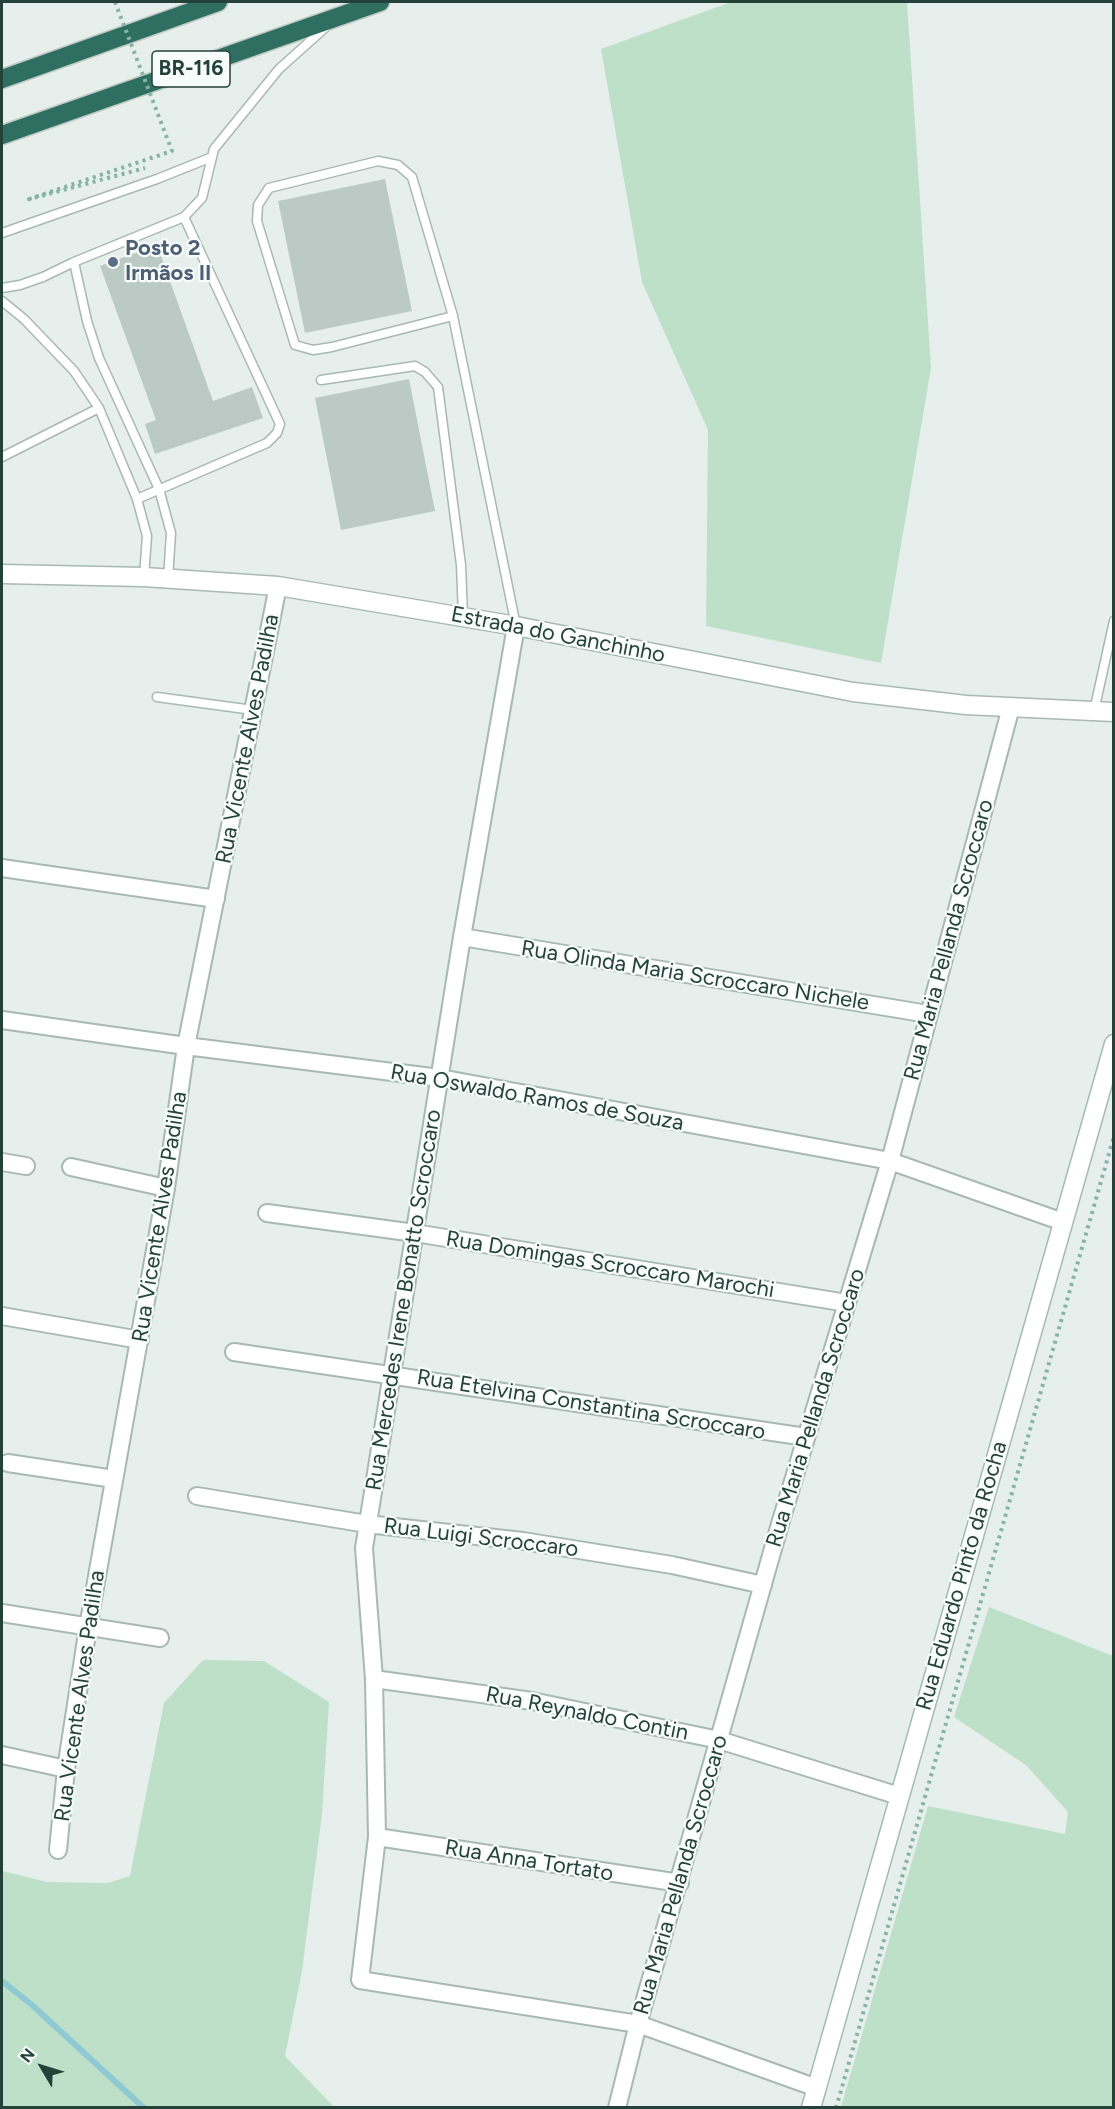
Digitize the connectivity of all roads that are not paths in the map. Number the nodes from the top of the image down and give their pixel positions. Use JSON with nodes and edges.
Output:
{"nodes":[{"id":1,"x":218,"y":2,"type":"edge"},
{"id":2,"x":380,"y":2,"type":"edge"},
{"id":3,"x":338,"y":17,"type":"junction"},
{"id":4,"x":2,"y":79,"type":"edge"},
{"id":5,"x":2,"y":135,"type":"edge"},
{"id":6,"x":212,"y":157,"type":"junction"},
{"id":7,"x":184,"y":217,"type":"junction"},
{"id":8,"x":2,"y":233,"type":"edge"},
{"id":9,"x":74,"y":262,"type":"junction"},
{"id":10,"x":2,"y":288,"type":"edge"},
{"id":11,"x":2,"y":301,"type":"edge"},
{"id":12,"x":453,"y":316,"type":"junction"},
{"id":13,"x":321,"y":381,"type":"dead end"},
{"id":14,"x":99,"y":408,"type":"junction"},
{"id":15,"x":2,"y":457,"type":"edge"},
{"id":16,"x":159,"y":489,"type":"junction"},
{"id":17,"x":137,"y":499,"type":"junction"},
{"id":18,"x":2,"y":574,"type":"edge"},
{"id":19,"x":144,"y":577,"type":"junction"},
{"id":20,"x":168,"y":579,"type":"junction"},
{"id":21,"x":278,"y":586,"type":"junction"},
{"id":22,"x":463,"y":616,"type":"junction"},
{"id":23,"x":1113,"y":625,"type":"edge"},
{"id":24,"x":516,"y":626,"type":"junction"},
{"id":25,"x":157,"y":697,"type":"dead end"},
{"id":26,"x":1011,"y":707,"type":"junction"},
{"id":27,"x":253,"y":710,"type":"junction"},
{"id":28,"x":1094,"y":711,"type":"junction"},
{"id":29,"x":1113,"y":712,"type":"edge"},
{"id":30,"x":2,"y":868,"type":"edge"},
{"id":31,"x":216,"y":899,"type":"junction"},
{"id":32,"x":462,"y":937,"type":"junction"},
{"id":33,"x":928,"y":1014,"type":"junction"},
{"id":34,"x":2,"y":1020,"type":"edge"},
{"id":35,"x":1113,"y":1044,"type":"edge"},
{"id":36,"x":186,"y":1046,"type":"junction"},
{"id":37,"x":440,"y":1077,"type":"junction"},
{"id":38,"x":890,"y":1161,"type":"junction"},
{"id":39,"x":2,"y":1162,"type":"edge"},
{"id":40,"x":26,"y":1166,"type":"dead end"},
{"id":41,"x":71,"y":1167,"type":"dead end"},
{"id":42,"x":166,"y":1188,"type":"junction"},
{"id":43,"x":267,"y":1213,"type":"dead end"},
{"id":44,"x":1063,"y":1222,"type":"junction"},
{"id":45,"x":414,"y":1233,"type":"junction"},
{"id":46,"x":847,"y":1303,"type":"junction"},
{"id":47,"x":2,"y":1316,"type":"edge"},
{"id":48,"x":140,"y":1340,"type":"junction"},
{"id":49,"x":234,"y":1352,"type":"dead end"},
{"id":50,"x":392,"y":1375,"type":"junction"},
{"id":51,"x":806,"y":1437,"type":"junction"},
{"id":52,"x":8,"y":1462,"type":"dead end"},
{"id":53,"x":114,"y":1479,"type":"junction"},
{"id":54,"x":197,"y":1496,"type":"dead end"},
{"id":55,"x":368,"y":1524,"type":"junction"},
{"id":56,"x":763,"y":1585,"type":"junction"},
{"id":57,"x":2,"y":1613,"type":"edge"},
{"id":58,"x":88,"y":1627,"type":"junction"},
{"id":59,"x":159,"y":1638,"type":"dead end"},
{"id":60,"x":374,"y":1678,"type":"junction"},
{"id":61,"x":719,"y":1740,"type":"junction"},
{"id":62,"x":2,"y":1755,"type":"edge"},
{"id":63,"x":66,"y":1769,"type":"junction"},
{"id":64,"x":899,"y":1796,"type":"junction"},
{"id":65,"x":377,"y":1837,"type":"junction"},
{"id":66,"x":58,"y":1850,"type":"dead end"},
{"id":67,"x":680,"y":1883,"type":"junction"},
{"id":68,"x":638,"y":2024,"type":"junction"},
{"id":69,"x":817,"y":2088,"type":"junction"},
{"id":70,"x":617,"y":2108,"type":"edge"},
{"id":71,"x":811,"y":2108,"type":"edge"}],
"edges":[{"from":1,"to":4,"type":"highway","number":"BR-116"},
{"from":2,"to":3,"type":"highway","number":"BR-116"},
{"from":3,"to":5,"type":"highway","number":"BR-116"},
{"from":3,"to":6,"type":"lane"},
{"from":6,"to":7,"type":"lane"},
{"from":6,"to":8,"type":"lane"},
{"from":7,"to":9,"type":"lane"},
{"from":7,"to":16,"type":"lane"},
{"from":9,"to":10,"type":"lane"},
{"from":9,"to":16,"type":"lane"},
{"from":11,"to":14,"type":"lane"},
{"from":12,"to":12,"type":"lane"},
{"from":12,"to":24,"type":"lane"},
{"from":13,"to":22,"type":"lane"},
{"from":14,"to":15,"type":"lane"},
{"from":14,"to":17,"type":"lane"},
{"from":16,"to":17,"type":"lane"},
{"from":16,"to":20,"type":"lane"},
{"from":17,"to":19,"type":"lane"},
{"from":18,"to":19,"type":"street","name":"Estrada do Ganchinho"},
{"from":19,"to":20,"type":"street","name":"Estrada do Ganchinho"},
{"from":20,"to":21,"type":"street","name":"Estrada do Ganchinho"},
{"from":21,"to":22,"type":"street","name":"Estrada do Ganchinho"},
{"from":21,"to":27,"type":"street","name":"Rua Vicente Alves Padilha"},
{"from":22,"to":24,"type":"street","name":"Estrada do Ganchinho"},
{"from":23,"to":28,"type":"lane"},
{"from":24,"to":26,"type":"street","name":"Estrada do Ganchinho"},
{"from":24,"to":32,"type":"street","name":"Rua Mercedes Irene Bonatto Scroccaro"},
{"from":25,"to":27,"type":"lane"},
{"from":26,"to":28,"type":"street","name":"Estrada do Ganchinho"},
{"from":26,"to":33,"type":"street","name":"Rua Maria Pellanda Scroccaro"},
{"from":27,"to":31,"type":"street","name":"Rua Vicente Alves Padilha"},
{"from":28,"to":29,"type":"street","name":"Estrada do Ganchinho"},
{"from":30,"to":31,"type":"street"},
{"from":31,"to":36,"type":"street","name":"Rua Vicente Alves Padilha"},
{"from":32,"to":33,"type":"street","name":"Rua Olinda Maria Scroccaro Nichele"},
{"from":32,"to":37,"type":"street","name":"Rua Mercedes Irene Bonatto Scroccaro"},
{"from":33,"to":38,"type":"street","name":"Rua Maria Pellanda Scroccaro"},
{"from":34,"to":36,"type":"street","name":"Rua Oswaldo Ramos de Souza"},
{"from":35,"to":44,"type":"street","name":"Rua Eduardo Pinto da Rocha"},
{"from":36,"to":37,"type":"street","name":"Rua Oswaldo Ramos de Souza"},
{"from":36,"to":42,"type":"street","name":"Rua Vicente Alves Padilha"},
{"from":37,"to":38,"type":"street","name":"Rua Oswaldo Ramos de Souza"},
{"from":37,"to":45,"type":"street","name":"Rua Mercedes Irene Bonatto Scroccaro"},
{"from":38,"to":44,"type":"street","name":"Rua Oswaldo Ramos de Souza"},
{"from":38,"to":46,"type":"street","name":"Rua Maria Pellanda Scroccaro"},
{"from":39,"to":40,"type":"street"},
{"from":41,"to":42,"type":"street"},
{"from":42,"to":48,"type":"street","name":"Rua Vicente Alves Padilha"},
{"from":43,"to":45,"type":"street","name":"Rua Domingas Scroccaro Marochi"},
{"from":44,"to":64,"type":"street","name":"Rua Eduardo Pinto da Rocha"},
{"from":45,"to":46,"type":"street","name":"Rua Domingas Scroccaro Marochi"},
{"from":45,"to":50,"type":"street","name":"Rua Mercedes Irene Bonatto Scroccaro"},
{"from":46,"to":51,"type":"street","name":"Rua Maria Pellanda Scroccaro"},
{"from":47,"to":48,"type":"street"},
{"from":48,"to":53,"type":"street","name":"Rua Vicente Alves Padilha"},
{"from":49,"to":50,"type":"street","name":"Rua Etelvina Constantina Scroccaro"},
{"from":50,"to":51,"type":"street","name":"Rua Etelvina Constantina Scroccaro"},
{"from":50,"to":55,"type":"street","name":"Rua Mercedes Irene Bonatto Scroccaro"},
{"from":51,"to":56,"type":"street","name":"Rua Maria Pellanda Scroccaro"},
{"from":52,"to":53,"type":"street"},
{"from":53,"to":58,"type":"street","name":"Rua Vicente Alves Padilha"},
{"from":54,"to":55,"type":"street","name":"Rua Luigi Scroccaro"},
{"from":55,"to":56,"type":"street","name":"Rua Luigi Scroccaro"},
{"from":55,"to":60,"type":"street","name":"Rua Mercedes Irene Bonatto Scroccaro"},
{"from":56,"to":61,"type":"street","name":"Rua Maria Pellanda Scroccaro"},
{"from":57,"to":58,"type":"street"},
{"from":58,"to":59,"type":"street"},
{"from":58,"to":63,"type":"street","name":"Rua Vicente Alves Padilha"},
{"from":60,"to":61,"type":"street","name":"Rua Reynaldo Contin"},
{"from":60,"to":65,"type":"street","name":"Rua Mercedes Irene Bonatto Scroccaro"},
{"from":61,"to":64,"type":"street","name":"Rua Reynaldo Contin"},
{"from":61,"to":67,"type":"street","name":"Rua Maria Pellanda Scroccaro"},
{"from":62,"to":63,"type":"street"},
{"from":63,"to":66,"type":"street","name":"Rua Vicente Alves Padilha"},
{"from":64,"to":69,"type":"street","name":"Rua Eduardo Pinto da Rocha"},
{"from":65,"to":67,"type":"street","name":"Rua Anna Tortato"},
{"from":65,"to":68,"type":"street","name":"Rua Mercedes Irene Bonatto Scroccaro"},
{"from":67,"to":68,"type":"street","name":"Rua Maria Pellanda Scroccaro"},
{"from":68,"to":69,"type":"street"},
{"from":68,"to":70,"type":"street","name":"Rua Maria Pellanda Scroccaro"},
{"from":69,"to":71,"type":"street","name":"Rua Eduardo Pinto da Rocha"}]}
